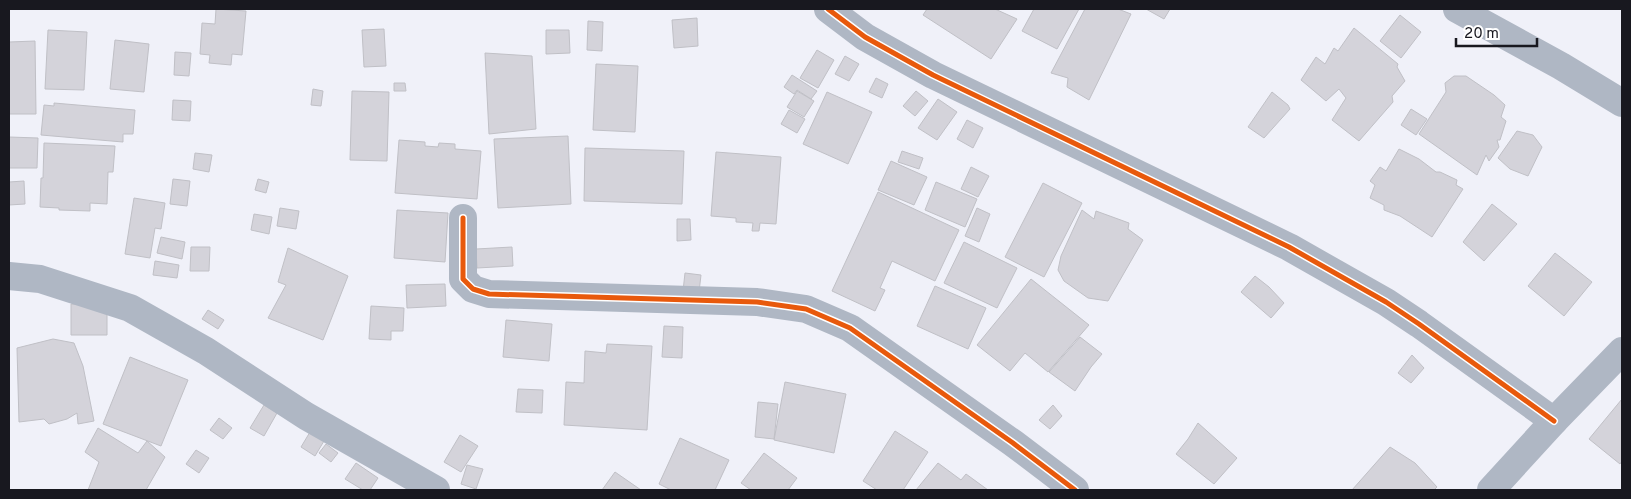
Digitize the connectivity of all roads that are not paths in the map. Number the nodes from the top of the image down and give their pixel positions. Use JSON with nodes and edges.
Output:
{"nodes":[{"id":1,"x":828,"y":9,"type":"edge"},
{"id":2,"x":1456,"y":9,"type":"edge"},
{"id":3,"x":1622,"y":103,"type":"edge"},
{"id":4,"x":463,"y":218,"type":"dead end"},
{"id":5,"x":9,"y":276,"type":"edge"},
{"id":6,"x":1622,"y":351,"type":"edge"},
{"id":7,"x":1554,"y":421,"type":"junction"},
{"id":8,"x":436,"y":490,"type":"edge"},
{"id":9,"x":1075,"y":490,"type":"edge"},
{"id":10,"x":1492,"y":490,"type":"edge"}],
"edges":[{"from":1,"to":7,"type":"street"},
{"from":2,"to":3,"type":"street"},
{"from":4,"to":9,"type":"street"},
{"from":5,"to":8,"type":"street"},
{"from":6,"to":7,"type":"street"},
{"from":7,"to":10,"type":"street"}]}
